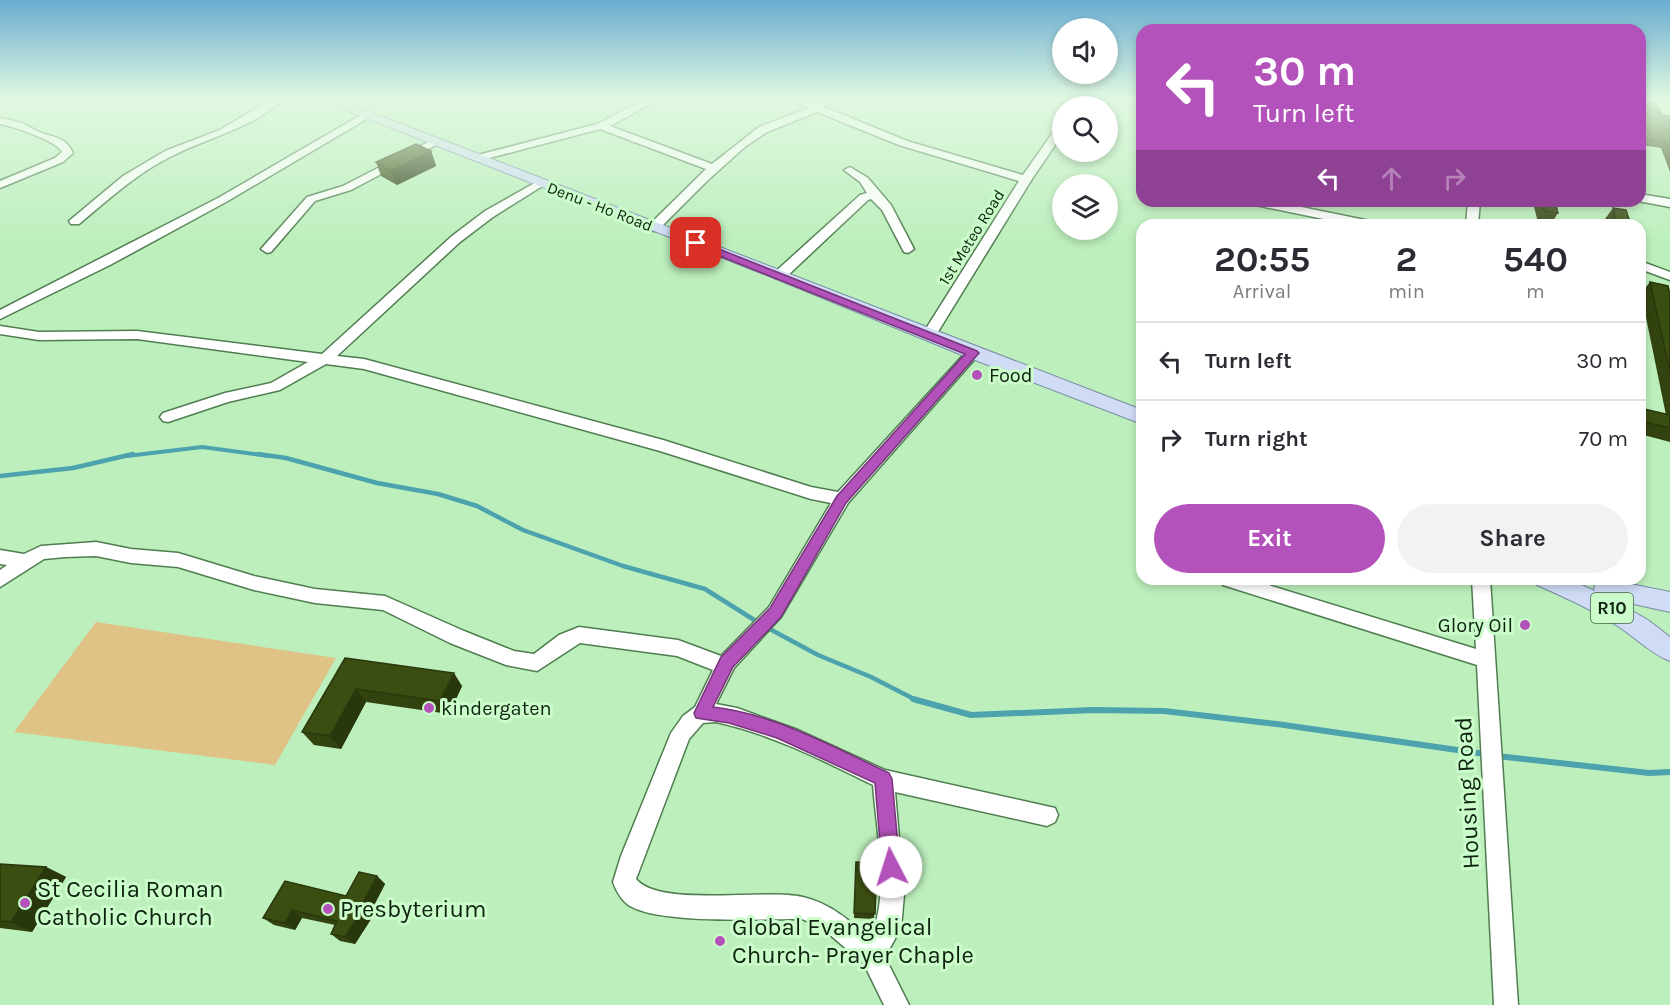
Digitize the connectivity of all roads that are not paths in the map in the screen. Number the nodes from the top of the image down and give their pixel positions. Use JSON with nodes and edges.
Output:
{"nodes":[{"id":1,"x":65,"y":147,"type":"edge"},
{"id":2,"x":185,"y":147,"type":"edge"},
{"id":3,"x":312,"y":147,"type":"edge"},
{"id":4,"x":425,"y":147,"type":"edge"},
{"id":5,"x":447,"y":147,"type":"edge"},
{"id":6,"x":523,"y":147,"type":"edge"},
{"id":7,"x":656,"y":147,"type":"edge"},
{"id":8,"x":741,"y":147,"type":"edge"},
{"id":9,"x":916,"y":147,"type":"edge"},
{"id":10,"x":1048,"y":147,"type":"edge"},
{"id":11,"x":478,"y":159,"type":"junction"},
{"id":12,"x":715,"y":169,"type":"junction"},
{"id":13,"x":850,"y":170,"type":"dead end"},
{"id":14,"x":1026,"y":179,"type":"junction"},
{"id":15,"x":540,"y":183,"type":"junction"},
{"id":16,"x":0,"y":185,"type":"edge"},
{"id":17,"x":874,"y":195,"type":"junction"},
{"id":18,"x":1646,"y":199,"type":"edge"},
{"id":19,"x":1670,"y":203,"type":"edge"},
{"id":20,"x":1284,"y":207,"type":"edge"},
{"id":21,"x":1341,"y":219,"type":"edge"},
{"id":22,"x":75,"y":221,"type":"dead end"},
{"id":23,"x":654,"y":227,"type":"junction"},
{"id":24,"x":267,"y":249,"type":"dead end"},
{"id":25,"x":908,"y":249,"type":"dead end"},
{"id":26,"x":1646,"y":267,"type":"edge"},
{"id":27,"x":780,"y":275,"type":"junction"},
{"id":28,"x":1670,"y":276,"type":"edge"},
{"id":29,"x":0,"y":315,"type":"edge"},
{"id":30,"x":0,"y":330,"type":"edge"},
{"id":31,"x":929,"y":335,"type":"junction"},
{"id":32,"x":973,"y":353,"type":"junction"},
{"id":33,"x":327,"y":357,"type":"junction"},
{"id":34,"x":1136,"y":415,"type":"edge"},
{"id":35,"x":168,"y":417,"type":"dead end"},
{"id":36,"x":842,"y":499,"type":"junction"},
{"id":37,"x":0,"y":557,"type":"edge"},
{"id":38,"x":26,"y":561,"type":"junction"},
{"id":39,"x":0,"y":580,"type":"edge"},
{"id":40,"x":1245,"y":585,"type":"edge"},
{"id":41,"x":1481,"y":585,"type":"edge"},
{"id":42,"x":1559,"y":585,"type":"edge"},
{"id":43,"x":1597,"y":585,"type":"edge"},
{"id":44,"x":1605,"y":588,"type":"junction"},
{"id":45,"x":1670,"y":602,"type":"edge"},
{"id":46,"x":1666,"y":636,"type":"edge"},
{"id":47,"x":1486,"y":660,"type":"junction"},
{"id":48,"x":725,"y":666,"type":"junction"},
{"id":49,"x":696,"y":717,"type":"junction"},
{"id":50,"x":883,"y":779,"type":"junction"},
{"id":51,"x":1047,"y":815,"type":"dead end"},
{"id":52,"x":872,"y":956,"type":"junction"},
{"id":53,"x":897,"y":1005,"type":"edge"},
{"id":54,"x":1506,"y":1005,"type":"edge"}],
"edges":[{"from":1,"to":16,"type":"street"},
{"from":2,"to":22,"type":"street"},
{"from":3,"to":29,"type":"street"},
{"from":4,"to":24,"type":"street"},
{"from":5,"to":11,"type":"main road","name":"Denu - Ho Road"},
{"from":6,"to":11,"type":"street"},
{"from":7,"to":12,"type":"street"},
{"from":8,"to":12,"type":"street"},
{"from":9,"to":14,"type":"street"},
{"from":10,"to":14,"type":"street","name":"1st Meteo Road"},
{"from":11,"to":15,"type":"main road","name":"Denu - Ho Road"},
{"from":12,"to":23,"type":"street"},
{"from":13,"to":17,"type":"street"},
{"from":14,"to":31,"type":"street","name":"1st Meteo Road"},
{"from":15,"to":23,"type":"main road","name":"Denu - Ho Road"},
{"from":15,"to":33,"type":"street"},
{"from":17,"to":25,"type":"street"},
{"from":17,"to":27,"type":"street"},
{"from":18,"to":19,"type":"street"},
{"from":20,"to":21,"type":"street"},
{"from":23,"to":27,"type":"main road","name":"Denu - Ho Road"},
{"from":26,"to":28,"type":"street"},
{"from":27,"to":31,"type":"main road","name":"Denu - Ho Road"},
{"from":30,"to":33,"type":"street"},
{"from":31,"to":32,"type":"main road","name":"Denu - Ho Road"},
{"from":32,"to":34,"type":"main road","name":"Denu - Ho Road"},
{"from":32,"to":36,"type":"street"},
{"from":33,"to":35,"type":"street"},
{"from":33,"to":36,"type":"street"},
{"from":36,"to":48,"type":"street"},
{"from":37,"to":38,"type":"street"},
{"from":38,"to":39,"type":"street"},
{"from":38,"to":48,"type":"street"},
{"from":40,"to":47,"type":"street"},
{"from":41,"to":47,"type":"street","name":"Housing Road"},
{"from":42,"to":46,"type":"main road","number":"R10"},
{"from":43,"to":44,"type":"main road","number":"R10"},
{"from":44,"to":45,"type":"main road"},
{"from":44,"to":46,"type":"main road","number":"R10"},
{"from":47,"to":54,"type":"street","name":"Housing Road"},
{"from":48,"to":49,"type":"street"},
{"from":49,"to":50,"type":"street"},
{"from":49,"to":52,"type":"street"},
{"from":50,"to":51,"type":"street"},
{"from":50,"to":52,"type":"street"},
{"from":52,"to":53,"type":"street"}]}
